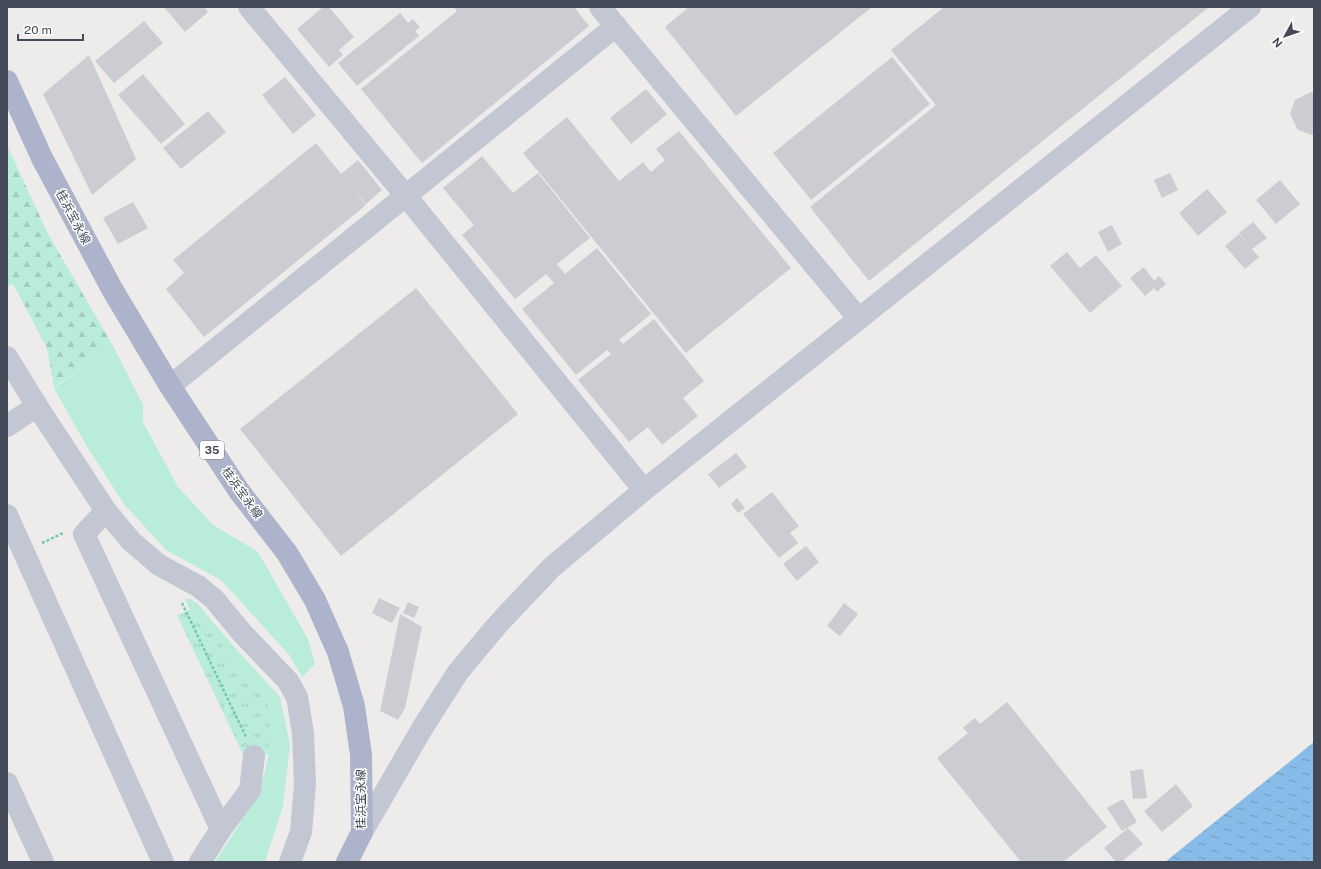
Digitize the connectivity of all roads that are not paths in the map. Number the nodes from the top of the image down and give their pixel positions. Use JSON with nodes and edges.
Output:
{"nodes":[{"id":1,"x":249,"y":7,"type":"edge"},
{"id":2,"x":600,"y":7,"type":"edge"},
{"id":3,"x":1250,"y":7,"type":"edge"},
{"id":4,"x":616,"y":26,"type":"junction"},
{"id":5,"x":7,"y":82,"type":"edge"},
{"id":6,"x":406,"y":196,"type":"junction"},
{"id":7,"x":859,"y":319,"type":"junction"},
{"id":8,"x":7,"y":357,"type":"edge"},
{"id":9,"x":170,"y":386,"type":"junction"},
{"id":10,"x":37,"y":406,"type":"junction"},
{"id":11,"x":7,"y":426,"type":"edge"},
{"id":12,"x":644,"y":490,"type":"junction"},
{"id":13,"x":106,"y":511,"type":"junction"},
{"id":14,"x":7,"y":515,"type":"edge"},
{"id":15,"x":254,"y":756,"type":"road end"},
{"id":16,"x":7,"y":783,"type":"edge"},
{"id":17,"x":221,"y":829,"type":"junction"},
{"id":18,"x":362,"y":832,"type":"junction"},
{"id":19,"x":43,"y":862,"type":"edge"},
{"id":20,"x":163,"y":862,"type":"edge"},
{"id":21,"x":200,"y":862,"type":"edge"},
{"id":22,"x":290,"y":862,"type":"edge"},
{"id":23,"x":347,"y":862,"type":"edge"}],
"edges":[{"from":1,"to":6,"type":"street"},
{"from":2,"to":4,"type":"street"},
{"from":3,"to":7,"type":"street"},
{"from":4,"to":6,"type":"street"},
{"from":4,"to":7,"type":"street"},
{"from":5,"to":9,"type":"main road","name":"桂浜宝永線","number":"35"},
{"from":6,"to":9,"type":"street"},
{"from":6,"to":12,"type":"street"},
{"from":7,"to":12,"type":"street"},
{"from":8,"to":10,"type":"street"},
{"from":9,"to":18,"type":"main road","name":"桂浜宝永線","number":"35"},
{"from":10,"to":11,"type":"street"},
{"from":10,"to":13,"type":"street"},
{"from":12,"to":18,"type":"street"},
{"from":13,"to":17,"type":"street"},
{"from":13,"to":22,"type":"street"},
{"from":14,"to":20,"type":"street"},
{"from":15,"to":17,"type":"street"},
{"from":16,"to":19,"type":"street"},
{"from":17,"to":21,"type":"street"},
{"from":18,"to":23,"type":"main road","name":"桂浜宝永線","number":"35"}]}
